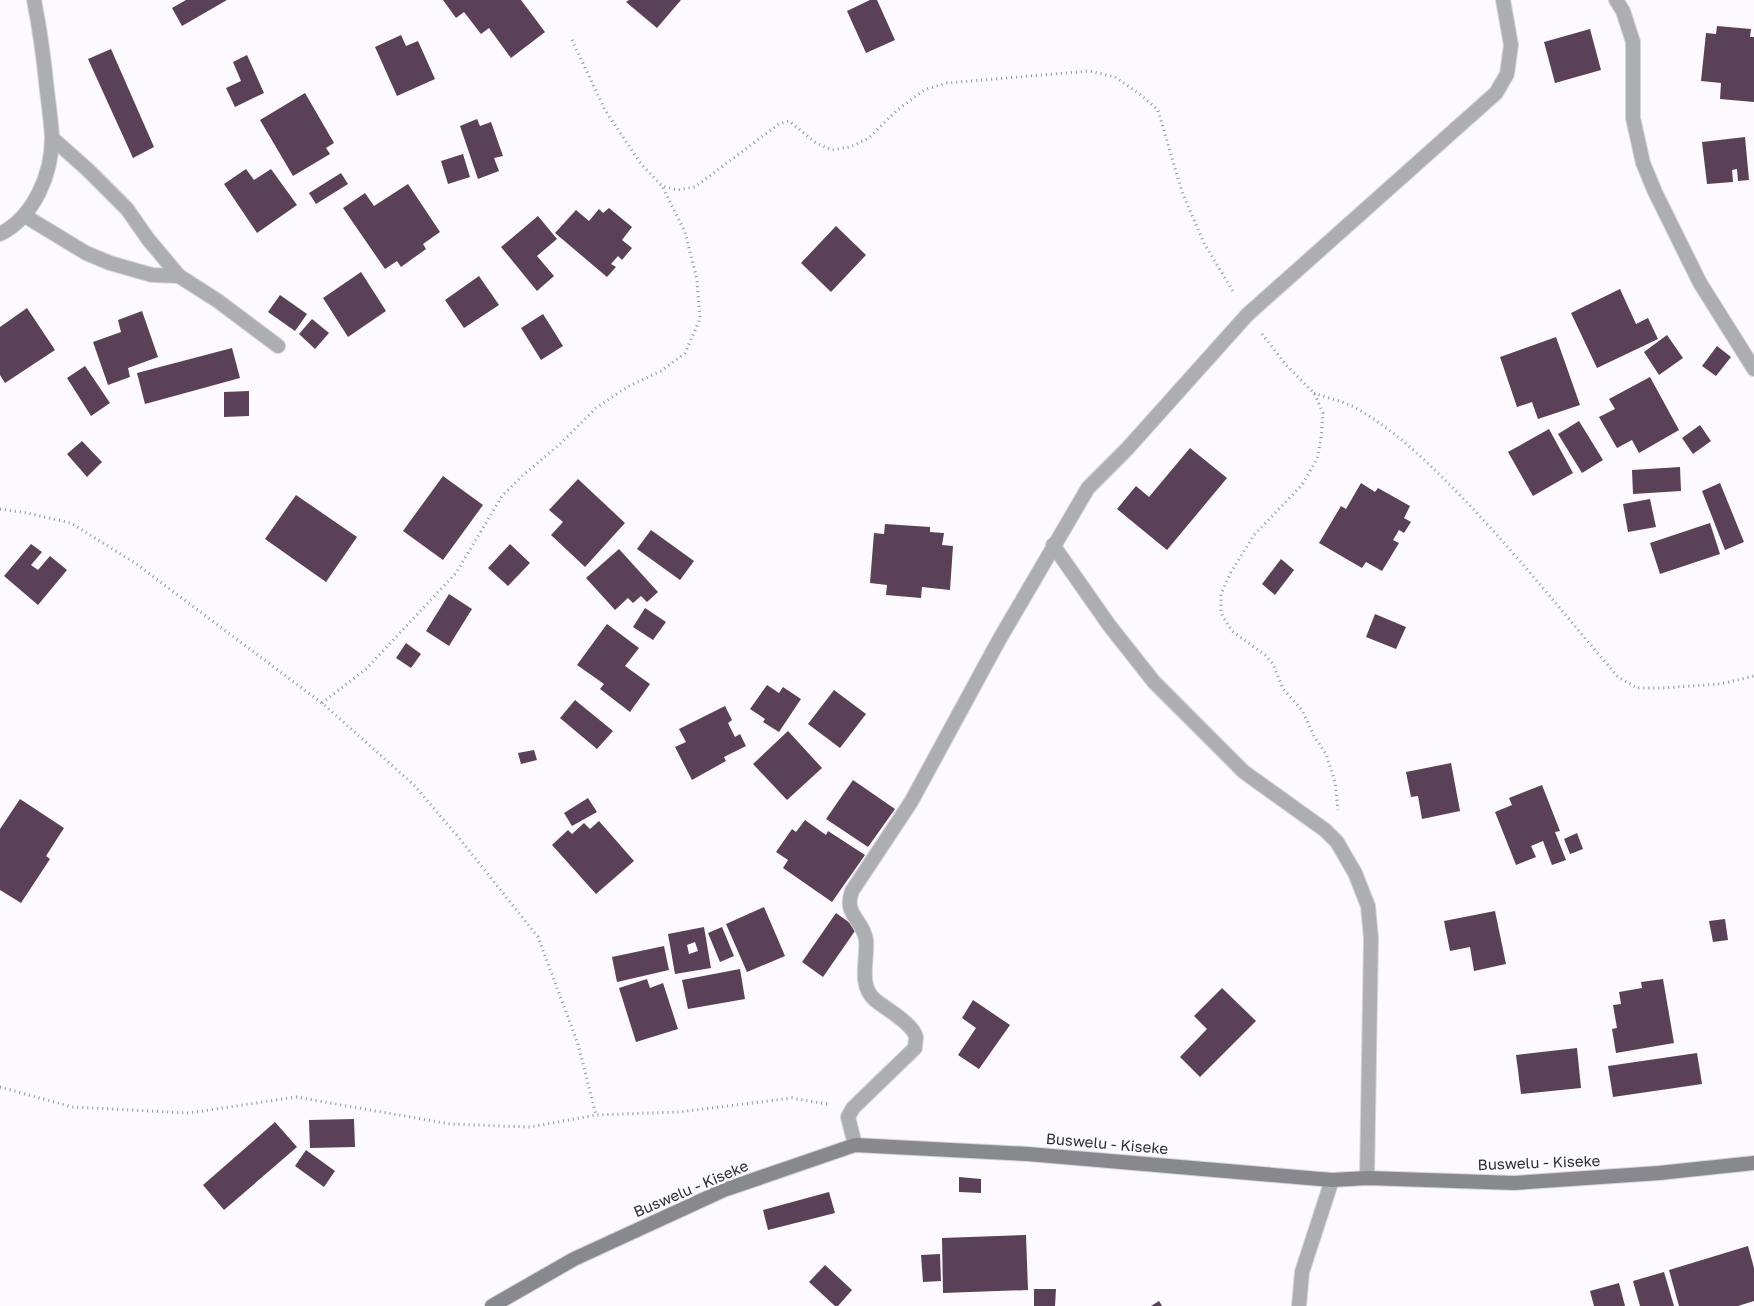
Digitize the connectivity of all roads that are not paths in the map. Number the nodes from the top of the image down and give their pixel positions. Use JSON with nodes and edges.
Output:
{"nodes":[{"id":1,"x":34,"y":0,"type":"edge"},
{"id":2,"x":1503,"y":0,"type":"edge"},
{"id":3,"x":1616,"y":0,"type":"edge"},
{"id":4,"x":52,"y":138,"type":"junction"},
{"id":5,"x":25,"y":216,"type":"junction"},
{"id":6,"x":0,"y":234,"type":"edge"},
{"id":7,"x":179,"y":276,"type":"junction"},
{"id":8,"x":278,"y":346,"type":"dead end"},
{"id":9,"x":1754,"y":369,"type":"edge"},
{"id":10,"x":1053,"y":545,"type":"junction"},
{"id":11,"x":855,"y":1145,"type":"junction"},
{"id":12,"x":1754,"y":1163,"type":"edge"},
{"id":13,"x":1367,"y":1178,"type":"junction"},
{"id":14,"x":1332,"y":1180,"type":"junction"},
{"id":15,"x":492,"y":1306,"type":"edge"},
{"id":16,"x":1299,"y":1306,"type":"edge"}],
"edges":[{"from":1,"to":4,"type":"street"},
{"from":2,"to":10,"type":"street"},
{"from":3,"to":9,"type":"street"},
{"from":4,"to":5,"type":"street"},
{"from":4,"to":7,"type":"street"},
{"from":5,"to":6,"type":"street"},
{"from":5,"to":7,"type":"street"},
{"from":7,"to":8,"type":"street"},
{"from":10,"to":11,"type":"street"},
{"from":10,"to":13,"type":"street"},
{"from":11,"to":14,"type":"main road","name":"Buswelu - Kiseke"},
{"from":11,"to":15,"type":"main road","name":"Buswelu - Kiseke"},
{"from":12,"to":13,"type":"main road","name":"Buswelu - Kiseke"},
{"from":13,"to":14,"type":"main road","name":"Buswelu - Kiseke"},
{"from":14,"to":16,"type":"street"}]}
